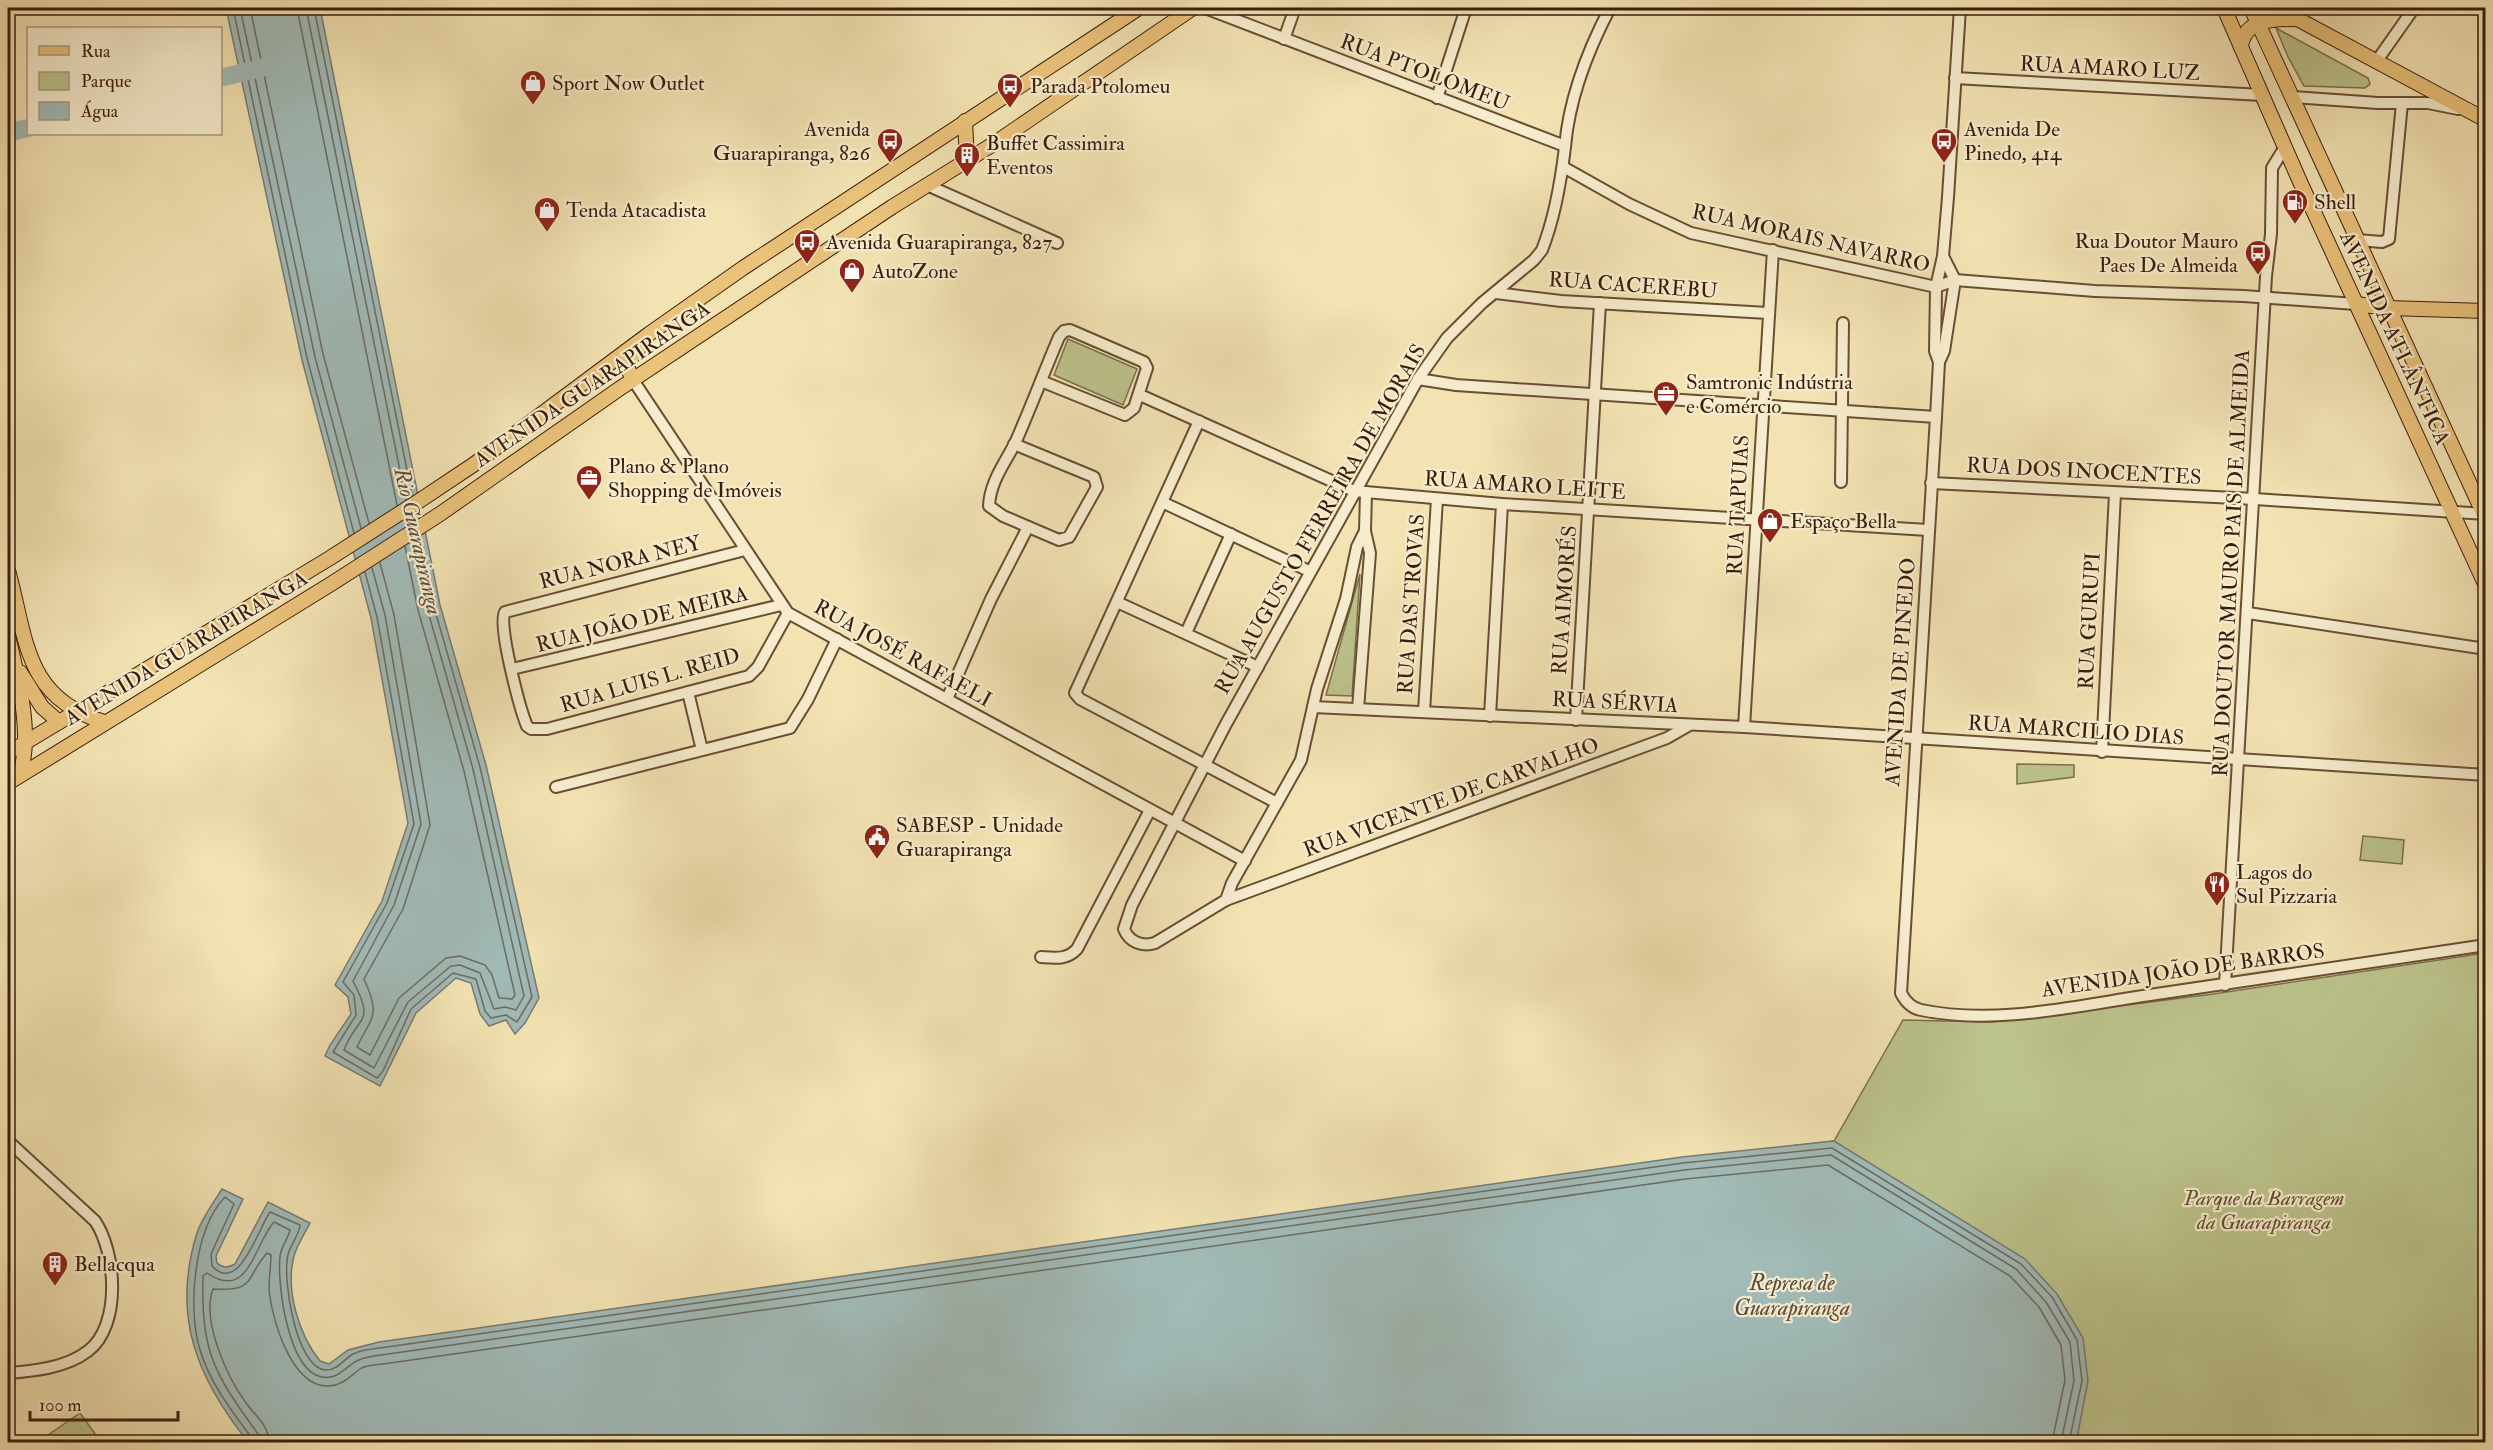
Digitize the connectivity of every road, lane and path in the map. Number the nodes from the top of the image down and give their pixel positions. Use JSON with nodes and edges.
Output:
{"nodes":[{"id":1,"x":1139,"y":8,"type":"edge"},
{"id":2,"x":1193,"y":8,"type":"edge"},
{"id":3,"x":1205,"y":8,"type":"edge"},
{"id":4,"x":1295,"y":8,"type":"edge"},
{"id":5,"x":1466,"y":8,"type":"edge"},
{"id":6,"x":1610,"y":8,"type":"edge"},
{"id":7,"x":1960,"y":8,"type":"edge"},
{"id":8,"x":2224,"y":8,"type":"edge"},
{"id":9,"x":2251,"y":8,"type":"edge"},
{"id":10,"x":2277,"y":8,"type":"edge"},
{"id":11,"x":2414,"y":8,"type":"edge"},
{"id":12,"x":2297,"y":19,"type":"junction"},
{"id":13,"x":2258,"y":23,"type":"junction"},
{"id":14,"x":1284,"y":39,"type":"junction"},
{"id":15,"x":2241,"y":47,"type":"junction"},
{"id":16,"x":2376,"y":62,"type":"junction"},
{"id":17,"x":1955,"y":78,"type":"junction"},
{"id":18,"x":2262,"y":95,"type":"junction"},
{"id":19,"x":1437,"y":98,"type":"junction"},
{"id":20,"x":2293,"y":98,"type":"junction"},
{"id":21,"x":2402,"y":103,"type":"junction"},
{"id":22,"x":2464,"y":110,"type":"junction"},
{"id":23,"x":2486,"y":120,"type":"edge"},
{"id":24,"x":965,"y":121,"type":"junction"},
{"id":25,"x":1565,"y":146,"type":"junction"},
{"id":26,"x":2285,"y":147,"type":"junction"},
{"id":27,"x":967,"y":160,"type":"junction"},
{"id":28,"x":1564,"y":168,"type":"junction"},
{"id":29,"x":927,"y":185,"type":"junction"},
{"id":30,"x":2357,"y":240,"type":"junction"},
{"id":31,"x":1057,"y":243,"type":"dead end"},
{"id":32,"x":1773,"y":250,"type":"junction"},
{"id":33,"x":1943,"y":256,"type":"junction"},
{"id":34,"x":1955,"y":280,"type":"junction"},
{"id":35,"x":1936,"y":287,"type":"junction"},
{"id":36,"x":1497,"y":293,"type":"junction"},
{"id":37,"x":2265,"y":297,"type":"junction"},
{"id":38,"x":1600,"y":303,"type":"junction"},
{"id":39,"x":2356,"y":304,"type":"junction"},
{"id":40,"x":2387,"y":308,"type":"junction"},
{"id":41,"x":2486,"y":311,"type":"edge"},
{"id":42,"x":1768,"y":313,"type":"junction"},
{"id":43,"x":1843,"y":323,"type":"dead end"},
{"id":44,"x":649,"y":334,"type":"junction"},
{"id":45,"x":1939,"y":362,"type":"junction"},
{"id":46,"x":1418,"y":379,"type":"junction"},
{"id":47,"x":633,"y":380,"type":"junction"},
{"id":48,"x":1041,"y":381,"type":"junction"},
{"id":49,"x":1596,"y":394,"type":"junction"},
{"id":50,"x":1140,"y":395,"type":"junction"},
{"id":51,"x":1763,"y":405,"type":"junction"},
{"id":52,"x":1842,"y":410,"type":"junction"},
{"id":53,"x":1936,"y":417,"type":"junction"},
{"id":54,"x":1199,"y":422,"type":"junction"},
{"id":55,"x":1014,"y":444,"type":"junction"},
{"id":56,"x":1841,"y":482,"type":"dead end"},
{"id":57,"x":1931,"y":483,"type":"junction"},
{"id":58,"x":1354,"y":491,"type":"junction"},
{"id":59,"x":1366,"y":492,"type":"junction"},
{"id":60,"x":2115,"y":493,"type":"junction"},
{"id":61,"x":1437,"y":499,"type":"junction"},
{"id":62,"x":2255,"y":499,"type":"junction"},
{"id":63,"x":1164,"y":503,"type":"junction"},
{"id":64,"x":1502,"y":504,"type":"junction"},
{"id":65,"x":1590,"y":509,"type":"junction"},
{"id":66,"x":2451,"y":512,"type":"junction"},
{"id":67,"x":2485,"y":515,"type":"edge"},
{"id":68,"x":1757,"y":519,"type":"junction"},
{"id":69,"x":1028,"y":527,"type":"junction"},
{"id":70,"x":1928,"y":530,"type":"junction"},
{"id":71,"x":1365,"y":531,"type":"junction"},
{"id":72,"x":1232,"y":534,"type":"junction"},
{"id":73,"x":746,"y":550,"type":"junction"},
{"id":74,"x":8,"y":570,"type":"edge"},
{"id":75,"x":1310,"y":571,"type":"junction"},
{"id":76,"x":2486,"y":586,"type":"edge"},
{"id":77,"x":1117,"y":602,"type":"junction"},
{"id":78,"x":784,"y":609,"type":"junction"},
{"id":79,"x":2248,"y":613,"type":"junction"},
{"id":80,"x":1186,"y":633,"type":"junction"},
{"id":81,"x":8,"y":636,"type":"edge"},
{"id":82,"x":837,"y":639,"type":"junction"},
{"id":83,"x":2486,"y":649,"type":"edge"},
{"id":84,"x":13,"y":658,"type":"junction"},
{"id":85,"x":1258,"y":667,"type":"junction"},
{"id":86,"x":512,"y":669,"type":"junction"},
{"id":87,"x":688,"y":692,"type":"junction"},
{"id":88,"x":947,"y":699,"type":"junction"},
{"id":89,"x":1313,"y":707,"type":"junction"},
{"id":90,"x":1358,"y":709,"type":"junction"},
{"id":91,"x":1424,"y":712,"type":"junction"},
{"id":92,"x":75,"y":713,"type":"junction"},
{"id":93,"x":1490,"y":716,"type":"junction"},
{"id":94,"x":1576,"y":720,"type":"junction"},
{"id":95,"x":59,"y":722,"type":"junction"},
{"id":96,"x":104,"y":722,"type":"junction"},
{"id":97,"x":1688,"y":725,"type":"junction"},
{"id":98,"x":1744,"y":727,"type":"junction"},
{"id":99,"x":1915,"y":738,"type":"junction"},
{"id":100,"x":26,"y":742,"type":"junction"},
{"id":101,"x":702,"y":750,"type":"junction"},
{"id":102,"x":2102,"y":752,"type":"junction"},
{"id":103,"x":8,"y":753,"type":"edge"},
{"id":104,"x":2240,"y":761,"type":"junction"},
{"id":105,"x":1206,"y":764,"type":"junction"},
{"id":106,"x":20,"y":775,"type":"junction"},
{"id":107,"x":2486,"y":775,"type":"edge"},
{"id":108,"x":8,"y":783,"type":"edge"},
{"id":109,"x":556,"y":787,"type":"dead end"},
{"id":110,"x":1277,"y":803,"type":"junction"},
{"id":111,"x":1150,"y":810,"type":"junction"},
{"id":112,"x":1175,"y":825,"type":"junction"},
{"id":113,"x":1245,"y":861,"type":"junction"},
{"id":114,"x":1226,"y":900,"type":"junction"},
{"id":115,"x":1125,"y":933,"type":"joint"},
{"id":116,"x":2486,"y":945,"type":"edge"},
{"id":117,"x":1041,"y":957,"type":"dead end"},
{"id":118,"x":1899,"y":985,"type":"joint"},
{"id":119,"x":2225,"y":985,"type":"junction"},
{"id":120,"x":8,"y":1141,"type":"edge"},
{"id":121,"x":8,"y":1373,"type":"edge"}],
"edges":[{"from":1,"to":24,"type":"main road","name":"AVENIDA GUARAPIRANGA"},
{"from":2,"to":27,"type":"main road","name":"AVENIDA GUARAPIRANGA"},
{"from":3,"to":14,"type":"street","name":"RUA PTOLOMEU"},
{"from":4,"to":14,"type":"street"},
{"from":5,"to":19,"type":"street"},
{"from":6,"to":25,"type":"street","name":"RUA AUGUSTO FERREIRA DE MORAIS"},
{"from":7,"to":17,"type":"street","name":"AVENIDA DE PINEDO"},
{"from":8,"to":15,"type":"main road","name":"AVENIDA ATLÂNTICA"},
{"from":9,"to":13,"type":"main road","name":"AVENIDA ATLÂNTICA"},
{"from":10,"to":12,"type":"main road"},
{"from":11,"to":16,"type":"street"},
{"from":12,"to":13,"type":"main road"},
{"from":12,"to":16,"type":"main road"},
{"from":13,"to":15,"type":"main road"},
{"from":13,"to":20,"type":"main road","name":"AVENIDA ATLÂNTICA"},
{"from":14,"to":19,"type":"street","name":"RUA PTOLOMEU"},
{"from":15,"to":18,"type":"main road","name":"AVENIDA ATLÂNTICA"},
{"from":16,"to":22,"type":"main road"},
{"from":17,"to":18,"type":"street","name":"RUA AMARO LUZ"},
{"from":17,"to":33,"type":"street","name":"AVENIDA DE PINEDO"},
{"from":18,"to":26,"type":"main road","name":"AVENIDA ATLÂNTICA"},
{"from":19,"to":25,"type":"street","name":"RUA PTOLOMEU"},
{"from":20,"to":21,"type":"street"},
{"from":20,"to":30,"type":"main road","name":"AVENIDA ATLÂNTICA"},
{"from":21,"to":22,"type":"street"},
{"from":21,"to":30,"type":"street"},
{"from":22,"to":23,"type":"main road"},
{"from":24,"to":27,"type":"main road"},
{"from":24,"to":44,"type":"main road","name":"AVENIDA GUARAPIRANGA"},
{"from":25,"to":28,"type":"street","name":"RUA AUGUSTO FERREIRA DE MORAIS"},
{"from":26,"to":37,"type":"street","name":"RUA DOUTOR MAURO PAIS DE ALMEIDA"},
{"from":26,"to":39,"type":"main road","name":"AVENIDA ATLÂNTICA"},
{"from":27,"to":29,"type":"main road","name":"AVENIDA GUARAPIRANGA"},
{"from":28,"to":32,"type":"street","name":"RUA MORAIS NAVARRO"},
{"from":28,"to":36,"type":"street","name":"RUA AUGUSTO FERREIRA DE MORAIS"},
{"from":29,"to":31,"type":"street"},
{"from":29,"to":47,"type":"main road","name":"AVENIDA GUARAPIRANGA"},
{"from":30,"to":40,"type":"main road","name":"AVENIDA ATLÂNTICA"},
{"from":32,"to":35,"type":"street","name":"RUA MORAIS NAVARRO"},
{"from":32,"to":42,"type":"street","name":"RUA TAPUIAS"},
{"from":33,"to":34,"type":"street"},
{"from":33,"to":35,"type":"street","name":"AVENIDA DE PINEDO"},
{"from":34,"to":35,"type":"street","name":"RUA MORAIS NAVARRO"},
{"from":34,"to":37,"type":"street"},
{"from":34,"to":45,"type":"street","name":"AVENIDA DE PINEDO"},
{"from":35,"to":45,"type":"street","name":"AVENIDA DE PINEDO"},
{"from":36,"to":38,"type":"street","name":"RUA CACEREBU"},
{"from":36,"to":46,"type":"street","name":"RUA AUGUSTO FERREIRA DE MORAIS"},
{"from":37,"to":39,"type":"street"},
{"from":37,"to":62,"type":"street","name":"RUA DOUTOR MAURO PAIS DE ALMEIDA"},
{"from":38,"to":42,"type":"street","name":"RUA CACEREBU"},
{"from":38,"to":49,"type":"street","name":"RUA AIMORÉS"},
{"from":39,"to":40,"type":"main road"},
{"from":39,"to":66,"type":"main road","name":"AVENIDA ATLÂNTICA"},
{"from":40,"to":41,"type":"main road"},
{"from":40,"to":67,"type":"main road","name":"AVENIDA ATLÂNTICA"},
{"from":42,"to":51,"type":"street","name":"RUA TAPUIAS"},
{"from":43,"to":52,"type":"street"},
{"from":44,"to":47,"type":"main road"},
{"from":44,"to":92,"type":"main road","name":"AVENIDA GUARAPIRANGA"},
{"from":45,"to":53,"type":"street","name":"AVENIDA DE PINEDO"},
{"from":46,"to":49,"type":"street"},
{"from":46,"to":58,"type":"street","name":"RUA AUGUSTO FERREIRA DE MORAIS"},
{"from":47,"to":73,"type":"street","name":"RUA JOSÉ RAFAELI"},
{"from":47,"to":96,"type":"main road","name":"AVENIDA GUARAPIRANGA"},
{"from":48,"to":50,"type":"street"},
{"from":48,"to":50,"type":"street"},
{"from":48,"to":55,"type":"street"},
{"from":49,"to":51,"type":"street"},
{"from":49,"to":65,"type":"street","name":"RUA AIMORÉS"},
{"from":50,"to":54,"type":"street","name":"RUA AMARO LEITE"},
{"from":51,"to":52,"type":"street"},
{"from":51,"to":68,"type":"street","name":"RUA TAPUIAS"},
{"from":52,"to":53,"type":"street"},
{"from":52,"to":56,"type":"street"},
{"from":53,"to":57,"type":"street","name":"AVENIDA DE PINEDO"},
{"from":54,"to":58,"type":"street","name":"RUA AMARO LEITE"},
{"from":54,"to":63,"type":"street"},
{"from":55,"to":69,"type":"street"},
{"from":55,"to":69,"type":"street"},
{"from":57,"to":60,"type":"street","name":"RUA DOS INOCENTES"},
{"from":57,"to":70,"type":"street","name":"AVENIDA DE PINEDO"},
{"from":58,"to":59,"type":"street","name":"RUA AMARO LEITE"},
{"from":58,"to":75,"type":"street","name":"RUA AUGUSTO FERREIRA DE MORAIS"},
{"from":59,"to":61,"type":"street","name":"RUA AMARO LEITE"},
{"from":59,"to":71,"type":"street"},
{"from":60,"to":62,"type":"street","name":"RUA DOS INOCENTES"},
{"from":60,"to":102,"type":"street","name":"RUA GURUPI"},
{"from":61,"to":64,"type":"street","name":"RUA AMARO LEITE"},
{"from":61,"to":91,"type":"street","name":"RUA DAS TROVAS"},
{"from":62,"to":66,"type":"street","name":"RUA DOS INOCENTES"},
{"from":62,"to":79,"type":"street","name":"RUA DOUTOR MAURO PAIS DE ALMEIDA"},
{"from":63,"to":72,"type":"street"},
{"from":63,"to":77,"type":"street"},
{"from":64,"to":65,"type":"street","name":"RUA AMARO LEITE"},
{"from":64,"to":93,"type":"street"},
{"from":65,"to":68,"type":"street","name":"RUA AMARO LEITE"},
{"from":65,"to":94,"type":"street","name":"RUA AIMORÉS"},
{"from":66,"to":67,"type":"street","name":"RUA DOS INOCENTES"},
{"from":66,"to":76,"type":"main road","name":"AVENIDA ATLÂNTICA"},
{"from":68,"to":70,"type":"street","name":"RUA AMARO LEITE"},
{"from":68,"to":98,"type":"street","name":"RUA TAPUIAS"},
{"from":69,"to":88,"type":"street"},
{"from":70,"to":99,"type":"street","name":"AVENIDA DE PINEDO"},
{"from":71,"to":89,"type":"street"},
{"from":71,"to":90,"type":"street"},
{"from":72,"to":75,"type":"street"},
{"from":72,"to":80,"type":"street"},
{"from":73,"to":78,"type":"street","name":"RUA JOSÉ RAFAELI"},
{"from":73,"to":86,"type":"street","name":"RUA NORA NEY"},
{"from":74,"to":92,"type":"main road"},
{"from":75,"to":85,"type":"street","name":"RUA AUGUSTO FERREIRA DE MORAIS"},
{"from":77,"to":80,"type":"street"},
{"from":77,"to":105,"type":"street"},
{"from":78,"to":82,"type":"street","name":"RUA JOSÉ RAFAELI"},
{"from":78,"to":86,"type":"street","name":"RUA JOÃO DE MEIRA"},
{"from":78,"to":87,"type":"street","name":"RUA LUIS L. REID"},
{"from":79,"to":83,"type":"street"},
{"from":79,"to":104,"type":"street","name":"RUA DOUTOR MAURO PAIS DE ALMEIDA"},
{"from":80,"to":85,"type":"street"},
{"from":81,"to":84,"type":"main road"},
{"from":82,"to":88,"type":"street","name":"RUA JOSÉ RAFAELI"},
{"from":82,"to":101,"type":"street"},
{"from":84,"to":95,"type":"main road"},
{"from":84,"to":100,"type":"main road"},
{"from":85,"to":105,"type":"street","name":"RUA AUGUSTO FERREIRA DE MORAIS"},
{"from":86,"to":87,"type":"street","name":"RUA LUIS L. REID"},
{"from":87,"to":101,"type":"street"},
{"from":88,"to":111,"type":"street","name":"RUA JOSÉ RAFAELI"},
{"from":89,"to":90,"type":"street","name":"RUA SÉRVIA"},
{"from":89,"to":110,"type":"street"},
{"from":90,"to":91,"type":"street","name":"RUA SÉRVIA"},
{"from":91,"to":93,"type":"street","name":"RUA SÉRVIA"},
{"from":92,"to":95,"type":"main road","name":"AVENIDA GUARAPIRANGA"},
{"from":92,"to":96,"type":"main road"},
{"from":93,"to":94,"type":"street","name":"RUA SÉRVIA"},
{"from":94,"to":97,"type":"street","name":"RUA SÉRVIA"},
{"from":95,"to":100,"type":"main road","name":"AVENIDA GUARAPIRANGA"},
{"from":96,"to":106,"type":"main road","name":"AVENIDA GUARAPIRANGA"},
{"from":97,"to":98,"type":"street","name":"RUA SÉRVIA"},
{"from":97,"to":114,"type":"street","name":"RUA VICENTE DE CARVALHO"},
{"from":98,"to":99,"type":"street","name":"RUA SÉRVIA"},
{"from":99,"to":102,"type":"street","name":"RUA MARCILIO DIAS"},
{"from":99,"to":118,"type":"street","name":"AVENIDA DE PINEDO"},
{"from":100,"to":103,"type":"main road","name":"AVENIDA GUARAPIRANGA"},
{"from":100,"to":106,"type":"main road"},
{"from":101,"to":109,"type":"street"},
{"from":102,"to":104,"type":"street","name":"RUA MARCILIO DIAS"},
{"from":104,"to":107,"type":"street","name":"RUA MARCILIO DIAS"},
{"from":104,"to":119,"type":"street","name":"RUA DOUTOR MAURO PAIS DE ALMEIDA"},
{"from":105,"to":110,"type":"street"},
{"from":105,"to":112,"type":"street","name":"RUA AUGUSTO FERREIRA DE MORAIS"},
{"from":106,"to":108,"type":"main road","name":"AVENIDA GUARAPIRANGA"},
{"from":110,"to":113,"type":"street"},
{"from":111,"to":112,"type":"street","name":"RUA JOSÉ RAFAELI"},
{"from":111,"to":117,"type":"street"},
{"from":112,"to":113,"type":"street","name":"RUA JOSÉ RAFAELI"},
{"from":112,"to":115,"type":"street","name":"RUA AUGUSTO FERREIRA DE MORAIS"},
{"from":113,"to":114,"type":"street"},
{"from":114,"to":115,"type":"street","name":"RUA VICENTE DE CARVALHO"},
{"from":116,"to":119,"type":"street","name":"AVENIDA JOÃO DE BARROS"},
{"from":118,"to":119,"type":"street","name":"AVENIDA JOÃO DE BARROS"},
{"from":120,"to":121,"type":"street"}]}
